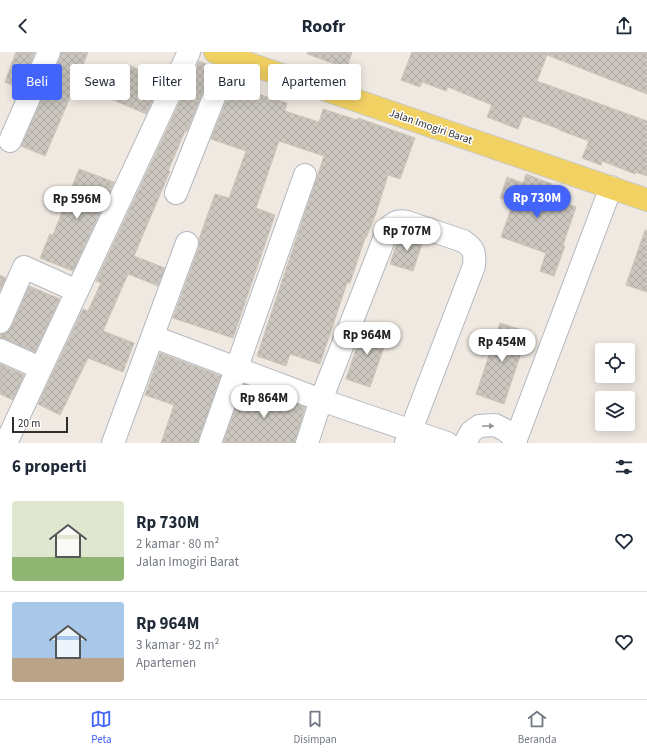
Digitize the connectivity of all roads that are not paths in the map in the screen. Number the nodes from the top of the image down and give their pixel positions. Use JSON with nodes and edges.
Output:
{"nodes":[{"id":1,"x":49,"y":52,"type":"edge"},
{"id":2,"x":189,"y":52,"type":"edge"},
{"id":3,"x":222,"y":55,"type":"edge"},
{"id":4,"x":10,"y":141,"type":"dead end"},
{"id":5,"x":305,"y":175,"type":"dead end"},
{"id":6,"x":611,"y":188,"type":"junction"},
{"id":7,"x":176,"y":193,"type":"dead end"},
{"id":8,"x":647,"y":200,"type":"edge"},
{"id":9,"x":187,"y":243,"type":"dead end"},
{"id":10,"x":77,"y":291,"type":"junction"},
{"id":11,"x":0,"y":322,"type":"edge"},
{"id":12,"x":154,"y":337,"type":"junction"},
{"id":13,"x":0,"y":350,"type":"edge"},
{"id":14,"x":40,"y":368,"type":"junction"},
{"id":15,"x":236,"y":368,"type":"junction"},
{"id":16,"x":321,"y":400,"type":"junction"},
{"id":17,"x":408,"y":437,"type":"edge"},
{"id":18,"x":516,"y":441,"type":"edge"},
{"id":19,"x":6,"y":443,"type":"edge"},
{"id":20,"x":113,"y":443,"type":"edge"},
{"id":21,"x":210,"y":443,"type":"edge"},
{"id":22,"x":307,"y":443,"type":"edge"},
{"id":23,"x":447,"y":443,"type":"edge"},
{"id":24,"x":465,"y":443,"type":"edge"}],
"edges":[{"from":1,"to":4,"type":"street"},
{"from":2,"to":10,"type":"street"},
{"from":3,"to":6,"type":"main road","name":"Jalan Imogiri Barat"},
{"from":3,"to":7,"type":"street"},
{"from":5,"to":15,"type":"street"},
{"from":6,"to":8,"type":"main road","name":"Jalan Imogiri Barat"},
{"from":6,"to":18,"type":"street"},
{"from":9,"to":12,"type":"street"},
{"from":10,"to":11,"type":"street"},
{"from":10,"to":14,"type":"street"},
{"from":12,"to":15,"type":"street"},
{"from":12,"to":20,"type":"street"},
{"from":13,"to":14,"type":"street"},
{"from":14,"to":19,"type":"street"},
{"from":15,"to":16,"type":"street"},
{"from":15,"to":21,"type":"street"},
{"from":16,"to":17,"type":"street"},
{"from":16,"to":17,"type":"street"},
{"from":16,"to":22,"type":"street"},
{"from":17,"to":23,"type":"street"},
{"from":24,"to":18,"type":"street","one_way":true}]}
